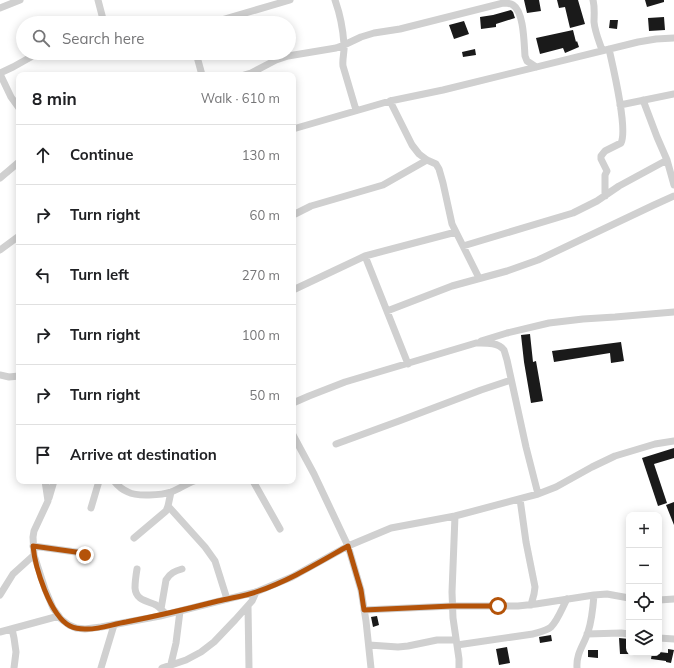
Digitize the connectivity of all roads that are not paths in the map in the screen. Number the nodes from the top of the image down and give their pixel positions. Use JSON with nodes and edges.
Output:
{"nodes":[{"id":1,"x":20,"y":0,"type":"edge"},
{"id":2,"x":98,"y":0,"type":"edge"},
{"id":3,"x":290,"y":0,"type":"edge"},
{"id":4,"x":335,"y":0,"type":"edge"},
{"id":5,"x":593,"y":0,"type":"edge"},
{"id":6,"x":0,"y":8,"type":"edge"},
{"id":7,"x":102,"y":16,"type":"edge"},
{"id":8,"x":235,"y":16,"type":"edge"},
{"id":9,"x":674,"y":38,"type":"edge"},
{"id":10,"x":344,"y":45,"type":"junction"},
{"id":11,"x":609,"y":49,"type":"junction"},
{"id":12,"x":602,"y":50,"type":"junction"},
{"id":13,"x":296,"y":55,"type":"edge"},
{"id":14,"x":26,"y":60,"type":"edge"},
{"id":15,"x":198,"y":60,"type":"edge"},
{"id":16,"x":276,"y":60,"type":"edge"},
{"id":17,"x":536,"y":67,"type":"junction"},
{"id":18,"x":201,"y":72,"type":"edge"},
{"id":19,"x":253,"y":72,"type":"edge"},
{"id":20,"x":0,"y":74,"type":"edge"},
{"id":21,"x":674,"y":94,"type":"edge"},
{"id":22,"x":643,"y":100,"type":"junction"},
{"id":23,"x":390,"y":101,"type":"junction"},
{"id":24,"x":16,"y":104,"type":"edge"},
{"id":25,"x":620,"y":105,"type":"junction"},
{"id":26,"x":356,"y":110,"type":"junction"},
{"id":27,"x":296,"y":128,"type":"edge"},
{"id":28,"x":427,"y":160,"type":"junction"},
{"id":29,"x":667,"y":160,"type":"junction"},
{"id":30,"x":16,"y":165,"type":"edge"},
{"id":31,"x":0,"y":178,"type":"edge"},
{"id":32,"x":674,"y":185,"type":"edge"},
{"id":33,"x":605,"y":196,"type":"junction"},
{"id":34,"x":674,"y":196,"type":"edge"},
{"id":35,"x":296,"y":214,"type":"edge"},
{"id":36,"x":456,"y":232,"type":"junction"},
{"id":37,"x":16,"y":238,"type":"edge"},
{"id":38,"x":463,"y":246,"type":"junction"},
{"id":39,"x":0,"y":250,"type":"edge"},
{"id":40,"x":365,"y":256,"type":"junction"},
{"id":41,"x":480,"y":278,"type":"junction"},
{"id":42,"x":296,"y":289,"type":"edge"},
{"id":43,"x":387,"y":311,"type":"junction"},
{"id":44,"x":674,"y":312,"type":"edge"},
{"id":45,"x":476,"y":343,"type":"junction"},
{"id":46,"x":408,"y":364,"type":"junction"},
{"id":47,"x":0,"y":375,"type":"edge"},
{"id":48,"x":16,"y":376,"type":"edge"},
{"id":49,"x":511,"y":380,"type":"junction"},
{"id":50,"x":296,"y":402,"type":"edge"},
{"id":51,"x":296,"y":441,"type":"edge"},
{"id":52,"x":674,"y":441,"type":"edge"},
{"id":53,"x":336,"y":444,"type":"dead end"},
{"id":54,"x":46,"y":484,"type":"edge"},
{"id":55,"x":53,"y":484,"type":"edge"},
{"id":56,"x":98,"y":484,"type":"edge"},
{"id":57,"x":116,"y":484,"type":"edge"},
{"id":58,"x":188,"y":484,"type":"edge"},
{"id":59,"x":255,"y":484,"type":"edge"},
{"id":60,"x":171,"y":492,"type":"junction"},
{"id":61,"x":538,"y":494,"type":"junction"},
{"id":62,"x":48,"y":498,"type":"junction"},
{"id":63,"x":520,"y":499,"type":"junction"},
{"id":64,"x":168,"y":506,"type":"junction"},
{"id":65,"x":91,"y":508,"type":"dead end"},
{"id":66,"x":455,"y":516,"type":"junction"},
{"id":67,"x":280,"y":529,"type":"dead end"},
{"id":68,"x":134,"y":538,"type":"dead end"},
{"id":69,"x":33,"y":546,"type":"junction"},
{"id":70,"x":348,"y":546,"type":"junction"},
{"id":71,"x":34,"y":555,"type":"junction"},
{"id":72,"x":86,"y":560,"type":"dead end"},
{"id":73,"x":137,"y":569,"type":"dead end"},
{"id":74,"x":182,"y":569,"type":"dead end"},
{"id":75,"x":256,"y":592,"type":"junction"},
{"id":76,"x":0,"y":595,"type":"edge"},
{"id":77,"x":594,"y":595,"type":"junction"},
{"id":78,"x":626,"y":597,"type":"edge"},
{"id":79,"x":227,"y":599,"type":"junction"},
{"id":80,"x":567,"y":599,"type":"junction"},
{"id":81,"x":674,"y":599,"type":"edge"},
{"id":82,"x":662,"y":600,"type":"edge"},
{"id":83,"x":531,"y":605,"type":"junction"},
{"id":84,"x":248,"y":606,"type":"junction"},
{"id":85,"x":452,"y":606,"type":"junction"},
{"id":86,"x":364,"y":610,"type":"junction"},
{"id":87,"x":180,"y":611,"type":"junction"},
{"id":88,"x":164,"y":612,"type":"junction"},
{"id":89,"x":59,"y":616,"type":"junction"},
{"id":90,"x":114,"y":625,"type":"junction"},
{"id":91,"x":12,"y":629,"type":"junction"},
{"id":92,"x":0,"y":632,"type":"edge"},
{"id":93,"x":587,"y":634,"type":"junction"},
{"id":94,"x":626,"y":634,"type":"edge"},
{"id":95,"x":662,"y":638,"type":"edge"},
{"id":96,"x":674,"y":639,"type":"edge"},
{"id":97,"x":456,"y":642,"type":"junction"},
{"id":98,"x":369,"y":645,"type":"junction"},
{"id":99,"x":170,"y":667,"type":"edge"},
{"id":100,"x":14,"y":668,"type":"edge"},
{"id":101,"x":101,"y":668,"type":"edge"},
{"id":102,"x":162,"y":668,"type":"edge"},
{"id":103,"x":249,"y":668,"type":"edge"},
{"id":104,"x":372,"y":668,"type":"edge"},
{"id":105,"x":459,"y":668,"type":"edge"},
{"id":106,"x":577,"y":668,"type":"edge"}],
"edges":[{"from":1,"to":6,"type":"street"},
{"from":2,"to":7,"type":"street"},
{"from":3,"to":8,"type":"street"},
{"from":4,"to":10,"type":"street"},
{"from":5,"to":12,"type":"street"},
{"from":9,"to":11,"type":"street"},
{"from":10,"to":13,"type":"street"},
{"from":10,"to":17,"type":"street"},
{"from":10,"to":26,"type":"street"},
{"from":11,"to":12,"type":"street"},
{"from":11,"to":25,"type":"street"},
{"from":12,"to":17,"type":"street"},
{"from":14,"to":20,"type":"street"},
{"from":15,"to":18,"type":"street"},
{"from":16,"to":19,"type":"street"},
{"from":17,"to":23,"type":"street"},
{"from":20,"to":24,"type":"street"},
{"from":21,"to":22,"type":"street"},
{"from":22,"to":25,"type":"street"},
{"from":22,"to":29,"type":"street"},
{"from":23,"to":26,"type":"street"},
{"from":23,"to":28,"type":"street"},
{"from":25,"to":33,"type":"street"},
{"from":26,"to":27,"type":"street"},
{"from":28,"to":35,"type":"street"},
{"from":28,"to":36,"type":"street"},
{"from":29,"to":32,"type":"street"},
{"from":29,"to":33,"type":"street"},
{"from":30,"to":31,"type":"street"},
{"from":33,"to":38,"type":"street"},
{"from":34,"to":41,"type":"street"},
{"from":36,"to":38,"type":"street"},
{"from":36,"to":40,"type":"street"},
{"from":37,"to":39,"type":"street"},
{"from":38,"to":41,"type":"street"},
{"from":40,"to":42,"type":"street"},
{"from":40,"to":43,"type":"street"},
{"from":41,"to":43,"type":"street"},
{"from":43,"to":46,"type":"street"},
{"from":44,"to":45,"type":"street"},
{"from":45,"to":46,"type":"street"},
{"from":45,"to":49,"type":"street"},
{"from":46,"to":50,"type":"street"},
{"from":47,"to":48,"type":"street"},
{"from":49,"to":53,"type":"street"},
{"from":49,"to":61,"type":"street"},
{"from":51,"to":70,"type":"street"},
{"from":52,"to":61,"type":"street"},
{"from":54,"to":62,"type":"street"},
{"from":55,"to":62,"type":"street"},
{"from":56,"to":65,"type":"street"},
{"from":57,"to":60,"type":"street"},
{"from":58,"to":60,"type":"street"},
{"from":59,"to":67,"type":"street"},
{"from":60,"to":64,"type":"street"},
{"from":61,"to":63,"type":"street"},
{"from":62,"to":69,"type":"street"},
{"from":63,"to":66,"type":"street"},
{"from":63,"to":83,"type":"street"},
{"from":64,"to":68,"type":"street"},
{"from":64,"to":79,"type":"street"},
{"from":66,"to":70,"type":"street"},
{"from":66,"to":85,"type":"street"},
{"from":69,"to":71,"type":"street"},
{"from":69,"to":72,"type":"street"},
{"from":70,"to":75,"type":"street"},
{"from":70,"to":86,"type":"street"},
{"from":71,"to":76,"type":"street"},
{"from":71,"to":89,"type":"street"},
{"from":73,"to":88,"type":"street"},
{"from":74,"to":88,"type":"street"},
{"from":75,"to":79,"type":"street"},
{"from":75,"to":84,"type":"street"},
{"from":77,"to":78,"type":"street"},
{"from":77,"to":80,"type":"street"},
{"from":77,"to":93,"type":"street"},
{"from":79,"to":87,"type":"street"},
{"from":80,"to":83,"type":"street"},
{"from":80,"to":97,"type":"street"},
{"from":81,"to":82,"type":"street"},
{"from":83,"to":85,"type":"street"},
{"from":84,"to":99,"type":"street"},
{"from":84,"to":103,"type":"street"},
{"from":85,"to":86,"type":"street"},
{"from":85,"to":97,"type":"street"},
{"from":86,"to":98,"type":"street"},
{"from":87,"to":88,"type":"street"},
{"from":87,"to":99,"type":"street"},
{"from":88,"to":90,"type":"street"},
{"from":89,"to":90,"type":"street"},
{"from":89,"to":91,"type":"street"},
{"from":90,"to":101,"type":"street"},
{"from":91,"to":92,"type":"street"},
{"from":91,"to":100,"type":"street"},
{"from":93,"to":94,"type":"street"},
{"from":93,"to":106,"type":"street"},
{"from":95,"to":96,"type":"street"},
{"from":97,"to":98,"type":"street"},
{"from":97,"to":105,"type":"street"},
{"from":98,"to":104,"type":"street"},
{"from":99,"to":102,"type":"street"}]}
